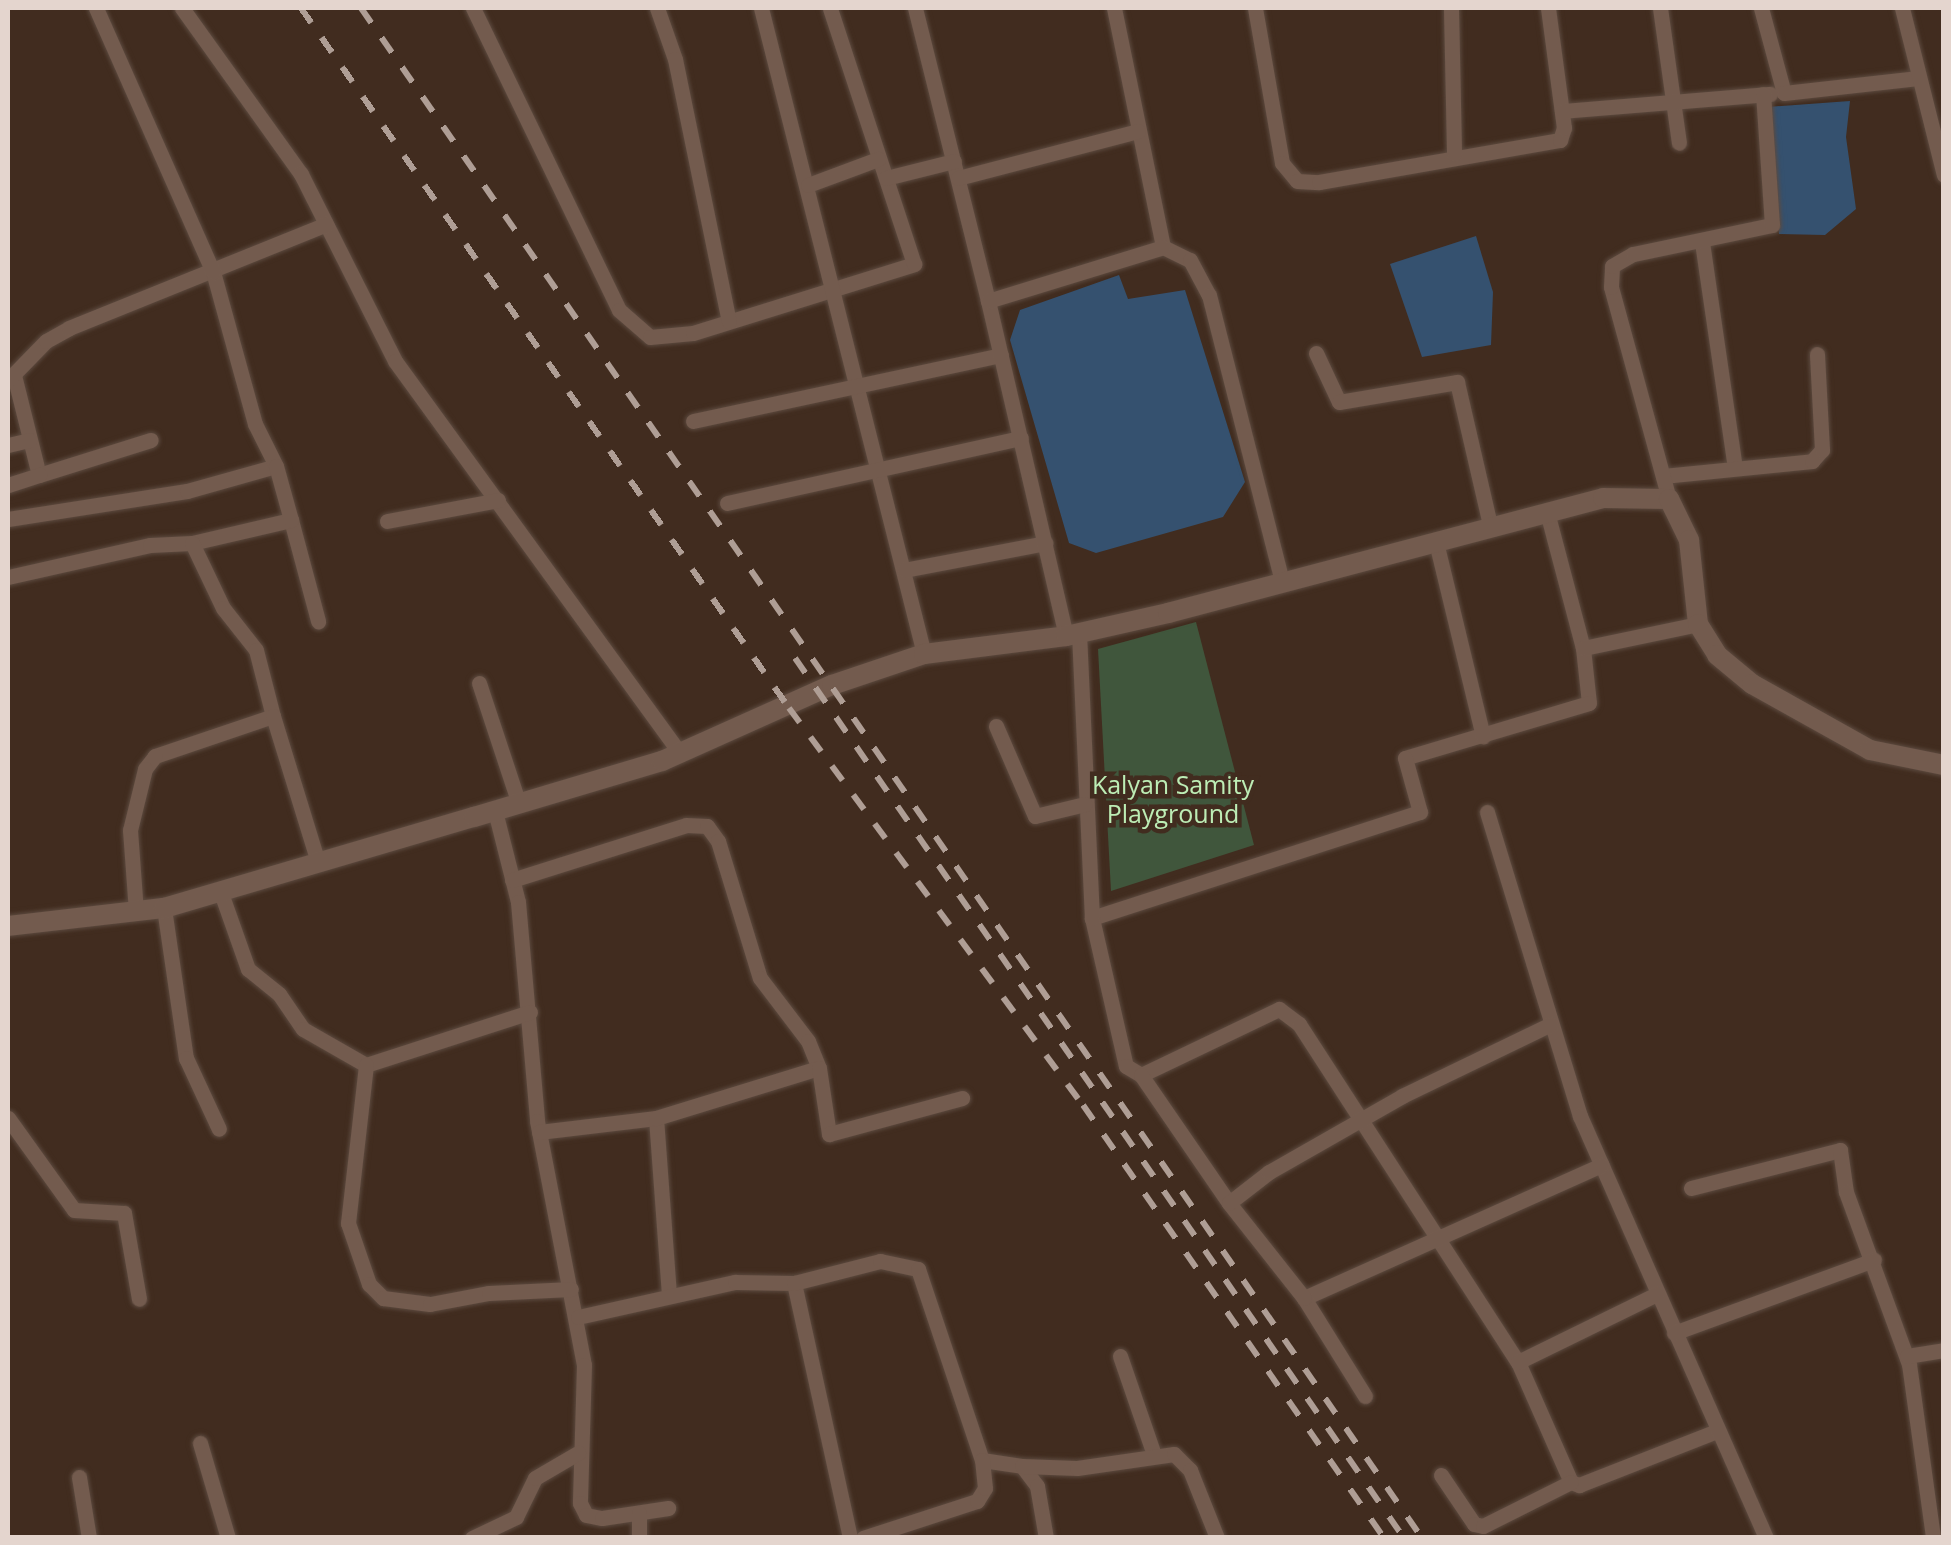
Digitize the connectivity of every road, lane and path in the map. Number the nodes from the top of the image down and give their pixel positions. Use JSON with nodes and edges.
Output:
{"nodes":[{"id":1,"x":96,"y":8,"type":"edge"},
{"id":2,"x":182,"y":8,"type":"edge"},
{"id":3,"x":473,"y":8,"type":"edge"},
{"id":4,"x":658,"y":8,"type":"edge"},
{"id":5,"x":761,"y":8,"type":"edge"},
{"id":6,"x":830,"y":8,"type":"edge"},
{"id":7,"x":915,"y":8,"type":"edge"},
{"id":8,"x":1114,"y":8,"type":"edge"},
{"id":9,"x":1255,"y":8,"type":"edge"},
{"id":10,"x":1451,"y":8,"type":"edge"},
{"id":11,"x":1548,"y":8,"type":"edge"},
{"id":12,"x":1660,"y":8,"type":"edge"},
{"id":13,"x":1760,"y":8,"type":"edge"},
{"id":14,"x":1902,"y":8,"type":"edge"},
{"id":15,"x":1918,"y":78,"type":"junction"},
{"id":16,"x":1784,"y":93,"type":"junction"},
{"id":17,"x":1763,"y":94,"type":"junction"},
{"id":18,"x":1673,"y":98,"type":"junction"},
{"id":19,"x":1562,"y":111,"type":"junction"},
{"id":20,"x":1138,"y":132,"type":"junction"},
{"id":21,"x":1678,"y":143,"type":"dead end"},
{"id":22,"x":1454,"y":154,"type":"junction"},
{"id":23,"x":878,"y":159,"type":"junction"},
{"id":24,"x":956,"y":170,"type":"junction"},
{"id":25,"x":1944,"y":175,"type":"edge"},
{"id":26,"x":886,"y":178,"type":"junction"},
{"id":27,"x":808,"y":185,"type":"junction"},
{"id":28,"x":326,"y":224,"type":"junction"},
{"id":29,"x":1702,"y":242,"type":"junction"},
{"id":30,"x":1163,"y":247,"type":"junction"},
{"id":31,"x":213,"y":272,"type":"junction"},
{"id":32,"x":833,"y":291,"type":"junction"},
{"id":33,"x":988,"y":301,"type":"junction"},
{"id":34,"x":729,"y":322,"type":"junction"},
{"id":35,"x":1316,"y":353,"type":"dead end"},
{"id":36,"x":1001,"y":354,"type":"junction"},
{"id":37,"x":1817,"y":354,"type":"dead end"},
{"id":38,"x":10,"y":378,"type":"edge"},
{"id":39,"x":856,"y":382,"type":"junction"},
{"id":40,"x":694,"y":421,"type":"dead end"},
{"id":41,"x":1022,"y":438,"type":"junction"},
{"id":42,"x":29,"y":440,"type":"junction"},
{"id":43,"x":151,"y":440,"type":"dead end"},
{"id":44,"x":8,"y":445,"type":"edge"},
{"id":45,"x":276,"y":466,"type":"junction"},
{"id":46,"x":1734,"y":468,"type":"junction"},
{"id":47,"x":875,"y":471,"type":"junction"},
{"id":48,"x":39,"y":474,"type":"junction"},
{"id":49,"x":1663,"y":476,"type":"junction"},
{"id":50,"x":8,"y":486,"type":"edge"},
{"id":51,"x":1669,"y":498,"type":"junction"},
{"id":52,"x":498,"y":500,"type":"junction"},
{"id":53,"x":727,"y":503,"type":"dead end"},
{"id":54,"x":1548,"y":512,"type":"junction"},
{"id":55,"x":8,"y":519,"type":"edge"},
{"id":56,"x":290,"y":520,"type":"junction"},
{"id":57,"x":387,"y":521,"type":"dead end"},
{"id":58,"x":1491,"y":529,"type":"junction"},
{"id":59,"x":1045,"y":542,"type":"junction"},
{"id":60,"x":1436,"y":542,"type":"junction"},
{"id":61,"x":192,"y":543,"type":"junction"},
{"id":62,"x":904,"y":570,"type":"junction"},
{"id":63,"x":8,"y":577,"type":"edge"},
{"id":64,"x":1282,"y":582,"type":"junction"},
{"id":65,"x":318,"y":622,"type":"dead end"},
{"id":66,"x":1698,"y":624,"type":"junction"},
{"id":67,"x":1073,"y":634,"type":"junction"},
{"id":68,"x":1584,"y":648,"type":"junction"},
{"id":69,"x":924,"y":654,"type":"junction"},
{"id":70,"x":479,"y":683,"type":"dead end"},
{"id":71,"x":273,"y":716,"type":"junction"},
{"id":72,"x":996,"y":726,"type":"dead end"},
{"id":73,"x":1483,"y":736,"type":"junction"},
{"id":74,"x":682,"y":754,"type":"junction"},
{"id":75,"x":1944,"y":765,"type":"edge"},
{"id":76,"x":518,"y":804,"type":"junction"},
{"id":77,"x":1085,"y":804,"type":"junction"},
{"id":78,"x":494,"y":811,"type":"junction"},
{"id":79,"x":1487,"y":812,"type":"dead end"},
{"id":80,"x":318,"y":859,"type":"junction"},
{"id":81,"x":512,"y":880,"type":"junction"},
{"id":82,"x":220,"y":890,"type":"junction"},
{"id":83,"x":164,"y":908,"type":"junction"},
{"id":84,"x":136,"y":912,"type":"junction"},
{"id":85,"x":1092,"y":918,"type":"junction"},
{"id":86,"x":8,"y":926,"type":"edge"},
{"id":87,"x":530,"y":1012,"type":"junction"},
{"id":88,"x":1550,"y":1024,"type":"junction"},
{"id":89,"x":366,"y":1065,"type":"junction"},
{"id":90,"x":819,"y":1068,"type":"junction"},
{"id":91,"x":1141,"y":1075,"type":"junction"},
{"id":92,"x":962,"y":1098,"type":"dead end"},
{"id":93,"x":8,"y":1118,"type":"edge"},
{"id":94,"x":656,"y":1118,"type":"junction"},
{"id":95,"x":1360,"y":1121,"type":"junction"},
{"id":96,"x":219,"y":1129,"type":"dead end"},
{"id":97,"x":539,"y":1132,"type":"junction"},
{"id":98,"x":1602,"y":1166,"type":"junction"},
{"id":99,"x":1692,"y":1188,"type":"dead end"},
{"id":100,"x":1229,"y":1203,"type":"junction"},
{"id":101,"x":1441,"y":1236,"type":"junction"},
{"id":102,"x":1874,"y":1260,"type":"junction"},
{"id":103,"x":794,"y":1283,"type":"junction"},
{"id":104,"x":572,"y":1289,"type":"junction"},
{"id":105,"x":1657,"y":1294,"type":"junction"},
{"id":106,"x":669,"y":1296,"type":"junction"},
{"id":107,"x":1304,"y":1298,"type":"junction"},
{"id":108,"x":139,"y":1299,"type":"dead end"},
{"id":109,"x":578,"y":1317,"type":"junction"},
{"id":110,"x":1674,"y":1334,"type":"junction"},
{"id":111,"x":1944,"y":1350,"type":"edge"},
{"id":112,"x":1120,"y":1356,"type":"dead end"},
{"id":113,"x":1906,"y":1356,"type":"junction"},
{"id":114,"x":1518,"y":1362,"type":"junction"},
{"id":115,"x":1365,"y":1396,"type":"dead end"},
{"id":116,"x":1716,"y":1430,"type":"junction"},
{"id":117,"x":200,"y":1443,"type":"dead end"},
{"id":118,"x":578,"y":1453,"type":"junction"},
{"id":119,"x":1154,"y":1455,"type":"junction"},
{"id":120,"x":982,"y":1460,"type":"junction"},
{"id":121,"x":1022,"y":1466,"type":"junction"},
{"id":122,"x":1441,"y":1476,"type":"dead end"},
{"id":123,"x":79,"y":1477,"type":"dead end"},
{"id":124,"x":1571,"y":1482,"type":"junction"},
{"id":125,"x":668,"y":1508,"type":"dead end"},
{"id":126,"x":639,"y":1513,"type":"junction"},
{"id":127,"x":89,"y":1538,"type":"edge"},
{"id":128,"x":228,"y":1538,"type":"edge"},
{"id":129,"x":472,"y":1538,"type":"edge"},
{"id":130,"x":640,"y":1538,"type":"edge"},
{"id":131,"x":850,"y":1538,"type":"edge"},
{"id":132,"x":863,"y":1538,"type":"edge"},
{"id":133,"x":1046,"y":1538,"type":"edge"},
{"id":134,"x":1217,"y":1538,"type":"edge"},
{"id":135,"x":1766,"y":1538,"type":"edge"},
{"id":136,"x":1933,"y":1538,"type":"edge"}],
"edges":[{"from":1,"to":31,"type":"street"},
{"from":2,"to":28,"type":"street"},
{"from":3,"to":34,"type":"street"},
{"from":4,"to":34,"type":"street"},
{"from":5,"to":27,"type":"street"},
{"from":6,"to":23,"type":"street"},
{"from":7,"to":24,"type":"street"},
{"from":8,"to":20,"type":"street"},
{"from":9,"to":22,"type":"street"},
{"from":10,"to":22,"type":"street"},
{"from":11,"to":19,"type":"street"},
{"from":12,"to":18,"type":"street"},
{"from":13,"to":16,"type":"street"},
{"from":14,"to":15,"type":"street"},
{"from":15,"to":16,"type":"street"},
{"from":15,"to":25,"type":"street"},
{"from":16,"to":17,"type":"street"},
{"from":17,"to":18,"type":"street"},
{"from":17,"to":29,"type":"street"},
{"from":18,"to":19,"type":"street"},
{"from":18,"to":21,"type":"street"},
{"from":19,"to":22,"type":"street"},
{"from":20,"to":24,"type":"street"},
{"from":20,"to":30,"type":"street"},
{"from":23,"to":26,"type":"street"},
{"from":23,"to":27,"type":"street"},
{"from":24,"to":26,"type":"street"},
{"from":24,"to":33,"type":"street"},
{"from":26,"to":32,"type":"street"},
{"from":27,"to":32,"type":"street"},
{"from":28,"to":31,"type":"street"},
{"from":28,"to":52,"type":"street"},
{"from":29,"to":46,"type":"street"},
{"from":29,"to":49,"type":"street"},
{"from":30,"to":33,"type":"street"},
{"from":30,"to":64,"type":"street"},
{"from":31,"to":38,"type":"street"},
{"from":31,"to":45,"type":"street"},
{"from":32,"to":34,"type":"street"},
{"from":32,"to":39,"type":"street"},
{"from":33,"to":36,"type":"street"},
{"from":35,"to":58,"type":"street"},
{"from":36,"to":39,"type":"street"},
{"from":36,"to":41,"type":"street"},
{"from":37,"to":46,"type":"street"},
{"from":38,"to":42,"type":"street"},
{"from":39,"to":40,"type":"street"},
{"from":39,"to":47,"type":"street"},
{"from":41,"to":47,"type":"street"},
{"from":41,"to":59,"type":"street"},
{"from":42,"to":44,"type":"street"},
{"from":42,"to":48,"type":"street"},
{"from":43,"to":48,"type":"street"},
{"from":45,"to":55,"type":"street"},
{"from":45,"to":56,"type":"street"},
{"from":46,"to":49,"type":"street"},
{"from":47,"to":53,"type":"street"},
{"from":47,"to":62,"type":"street"},
{"from":48,"to":50,"type":"street"},
{"from":49,"to":51,"type":"street"},
{"from":51,"to":54,"type":"street"},
{"from":51,"to":66,"type":"street"},
{"from":52,"to":57,"type":"street"},
{"from":52,"to":74,"type":"street"},
{"from":54,"to":58,"type":"street"},
{"from":54,"to":68,"type":"street"},
{"from":56,"to":61,"type":"street"},
{"from":56,"to":65,"type":"street"},
{"from":58,"to":60,"type":"street"},
{"from":59,"to":62,"type":"street"},
{"from":59,"to":67,"type":"street"},
{"from":60,"to":64,"type":"street"},
{"from":60,"to":73,"type":"street"},
{"from":61,"to":63,"type":"street"},
{"from":61,"to":71,"type":"street"},
{"from":62,"to":69,"type":"street"},
{"from":64,"to":67,"type":"street"},
{"from":66,"to":68,"type":"street"},
{"from":66,"to":75,"type":"street"},
{"from":67,"to":69,"type":"street"},
{"from":67,"to":77,"type":"street"},
{"from":68,"to":73,"type":"street"},
{"from":69,"to":74,"type":"street"},
{"from":70,"to":76,"type":"street"},
{"from":71,"to":80,"type":"street"},
{"from":71,"to":84,"type":"street"},
{"from":72,"to":77,"type":"street"},
{"from":73,"to":85,"type":"street"},
{"from":74,"to":76,"type":"street"},
{"from":76,"to":78,"type":"street"},
{"from":77,"to":85,"type":"street"},
{"from":78,"to":80,"type":"street"},
{"from":78,"to":81,"type":"street"},
{"from":79,"to":88,"type":"street"},
{"from":80,"to":82,"type":"street"},
{"from":81,"to":87,"type":"street"},
{"from":81,"to":90,"type":"street"},
{"from":82,"to":83,"type":"street"},
{"from":82,"to":89,"type":"street"},
{"from":83,"to":84,"type":"street"},
{"from":83,"to":96,"type":"street"},
{"from":84,"to":86,"type":"street"},
{"from":85,"to":91,"type":"street"},
{"from":87,"to":89,"type":"street"},
{"from":87,"to":97,"type":"street"},
{"from":88,"to":95,"type":"street"},
{"from":88,"to":98,"type":"street"},
{"from":89,"to":104,"type":"street"},
{"from":90,"to":92,"type":"street"},
{"from":90,"to":94,"type":"street"},
{"from":91,"to":95,"type":"street"},
{"from":91,"to":100,"type":"street"},
{"from":93,"to":108,"type":"street"},
{"from":94,"to":97,"type":"street"},
{"from":94,"to":106,"type":"street"},
{"from":95,"to":100,"type":"street"},
{"from":95,"to":101,"type":"street"},
{"from":97,"to":104,"type":"street"},
{"from":98,"to":101,"type":"street"},
{"from":98,"to":105,"type":"street"},
{"from":99,"to":102,"type":"street"},
{"from":100,"to":107,"type":"street"},
{"from":101,"to":107,"type":"street"},
{"from":101,"to":114,"type":"street"},
{"from":102,"to":110,"type":"street"},
{"from":102,"to":113,"type":"street"},
{"from":103,"to":106,"type":"street"},
{"from":103,"to":120,"type":"street"},
{"from":103,"to":131,"type":"street"},
{"from":104,"to":109,"type":"street"},
{"from":105,"to":110,"type":"street"},
{"from":105,"to":114,"type":"street"},
{"from":106,"to":109,"type":"street"},
{"from":107,"to":115,"type":"street"},
{"from":109,"to":118,"type":"street"},
{"from":110,"to":116,"type":"street"},
{"from":111,"to":113,"type":"street"},
{"from":112,"to":119,"type":"street"},
{"from":113,"to":136,"type":"street"},
{"from":114,"to":124,"type":"street"},
{"from":116,"to":124,"type":"street"},
{"from":116,"to":135,"type":"street"},
{"from":117,"to":128,"type":"street"},
{"from":118,"to":126,"type":"street"},
{"from":118,"to":129,"type":"street"},
{"from":119,"to":121,"type":"street"},
{"from":119,"to":134,"type":"street"},
{"from":120,"to":121,"type":"street"},
{"from":120,"to":132,"type":"street"},
{"from":121,"to":133,"type":"street"},
{"from":122,"to":124,"type":"street"},
{"from":123,"to":127,"type":"street"},
{"from":125,"to":126,"type":"street"},
{"from":126,"to":130,"type":"street"}]}
